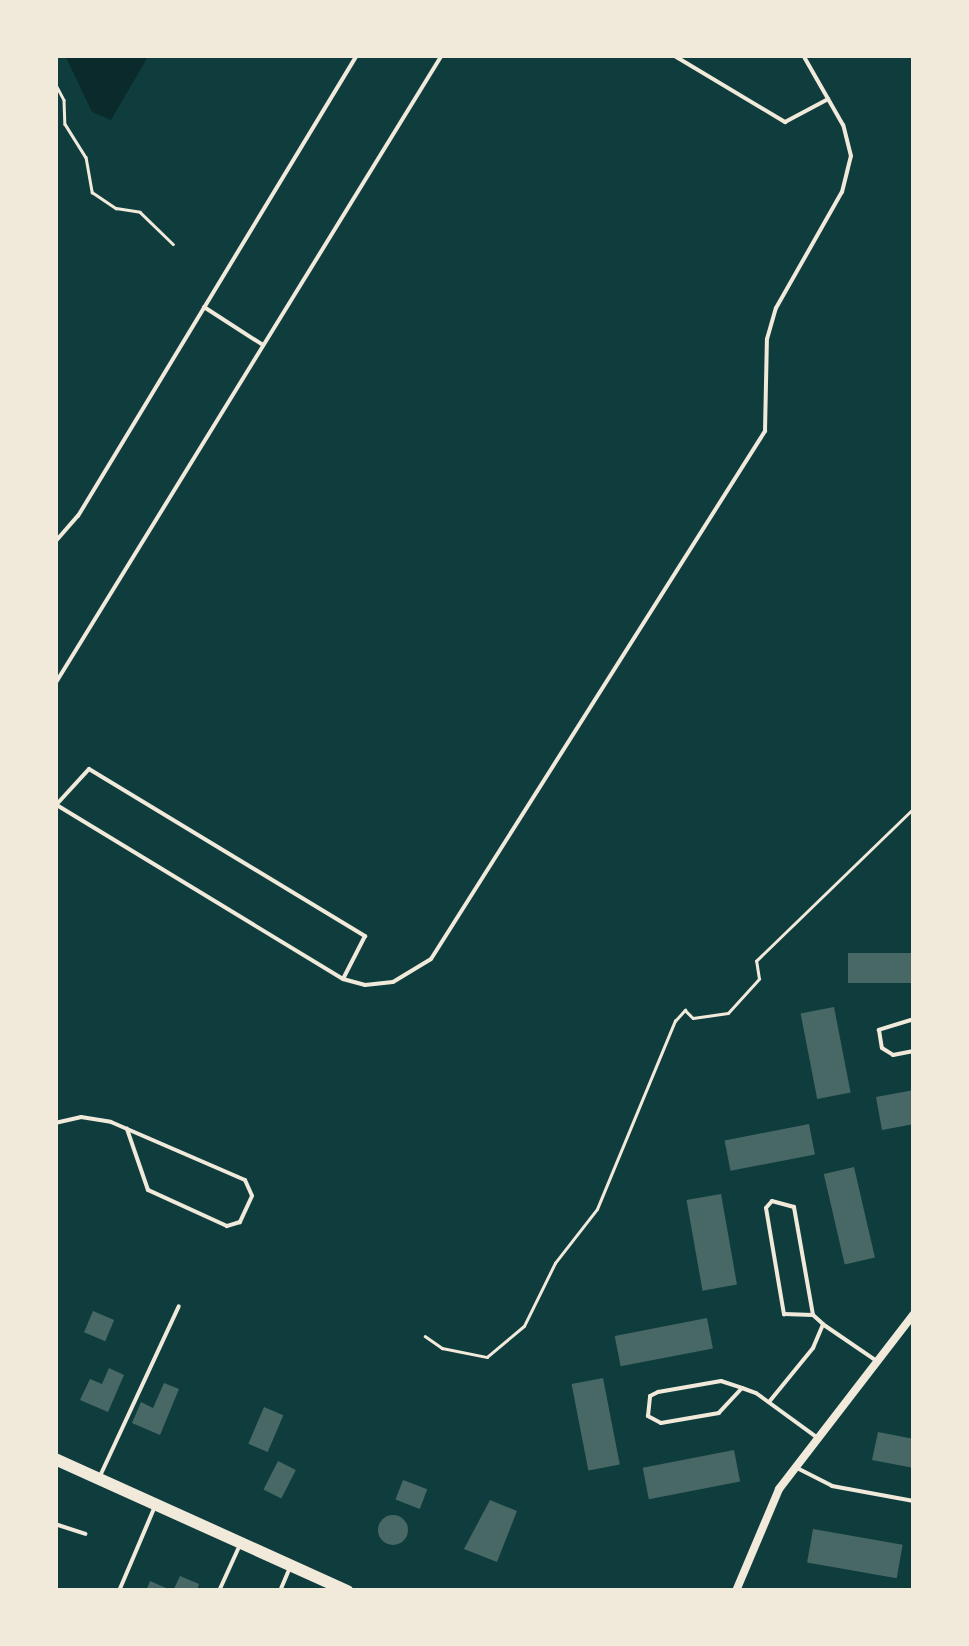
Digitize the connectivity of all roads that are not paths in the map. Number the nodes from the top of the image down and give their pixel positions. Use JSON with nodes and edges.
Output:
{"nodes":[{"id":1,"x":357,"y":55,"type":"edge"},
{"id":2,"x":442,"y":55,"type":"edge"},
{"id":3,"x":673,"y":55,"type":"edge"},
{"id":4,"x":804,"y":55,"type":"edge"},
{"id":5,"x":828,"y":99,"type":"junction"},
{"id":6,"x":204,"y":307,"type":"junction"},
{"id":7,"x":263,"y":345,"type":"junction"},
{"id":8,"x":55,"y":542,"type":"edge"},
{"id":9,"x":55,"y":684,"type":"edge"},
{"id":10,"x":56,"y":804,"type":"edge"},
{"id":11,"x":343,"y":978,"type":"junction"},
{"id":12,"x":914,"y":1019,"type":"edge"},
{"id":13,"x":914,"y":1051,"type":"edge"},
{"id":14,"x":55,"y":1123,"type":"edge"},
{"id":15,"x":126,"y":1129,"type":"junction"},
{"id":16,"x":179,"y":1306,"type":"dead end"},
{"id":17,"x":813,"y":1314,"type":"junction"},
{"id":18,"x":914,"y":1314,"type":"edge"},
{"id":19,"x":824,"y":1324,"type":"junction"},
{"id":20,"x":878,"y":1362,"type":"junction"},
{"id":21,"x":742,"y":1388,"type":"junction"},
{"id":22,"x":769,"y":1402,"type":"junction"},
{"id":23,"x":818,"y":1438,"type":"junction"},
{"id":24,"x":57,"y":1465,"type":"edge"},
{"id":25,"x":795,"y":1466,"type":"junction"},
{"id":26,"x":98,"y":1481,"type":"junction"},
{"id":27,"x":914,"y":1501,"type":"edge"},
{"id":28,"x":155,"y":1506,"type":"junction"},
{"id":29,"x":55,"y":1524,"type":"edge"},
{"id":30,"x":86,"y":1534,"type":"dead end"},
{"id":31,"x":241,"y":1543,"type":"junction"},
{"id":32,"x":291,"y":1566,"type":"junction"},
{"id":33,"x":119,"y":1591,"type":"edge"},
{"id":34,"x":219,"y":1591,"type":"edge"},
{"id":35,"x":280,"y":1591,"type":"edge"},
{"id":36,"x":348,"y":1591,"type":"edge"},
{"id":37,"x":736,"y":1591,"type":"edge"}],
"edges":[{"from":1,"to":6,"type":"lane"},
{"from":2,"to":7,"type":"lane"},
{"from":3,"to":5,"type":"lane"},
{"from":4,"to":5,"type":"lane"},
{"from":5,"to":11,"type":"lane"},
{"from":6,"to":7,"type":"lane"},
{"from":6,"to":8,"type":"lane"},
{"from":7,"to":9,"type":"lane"},
{"from":10,"to":11,"type":"lane"},
{"from":10,"to":11,"type":"lane"},
{"from":12,"to":13,"type":"lane"},
{"from":14,"to":15,"type":"lane"},
{"from":15,"to":15,"type":"lane"},
{"from":16,"to":26,"type":"lane"},
{"from":17,"to":17,"type":"lane"},
{"from":17,"to":19,"type":"lane"},
{"from":18,"to":20,"type":"street"},
{"from":19,"to":20,"type":"lane"},
{"from":19,"to":22,"type":"lane"},
{"from":20,"to":23,"type":"street"},
{"from":21,"to":21,"type":"lane"},
{"from":21,"to":22,"type":"lane"},
{"from":22,"to":23,"type":"lane"},
{"from":23,"to":25,"type":"street"},
{"from":24,"to":26,"type":"main road"},
{"from":25,"to":27,"type":"lane"},
{"from":25,"to":37,"type":"street"},
{"from":26,"to":28,"type":"main road"},
{"from":28,"to":31,"type":"main road"},
{"from":28,"to":33,"type":"lane"},
{"from":29,"to":30,"type":"lane"},
{"from":31,"to":32,"type":"main road"},
{"from":31,"to":34,"type":"lane"},
{"from":32,"to":35,"type":"lane"},
{"from":32,"to":36,"type":"main road"}]}
